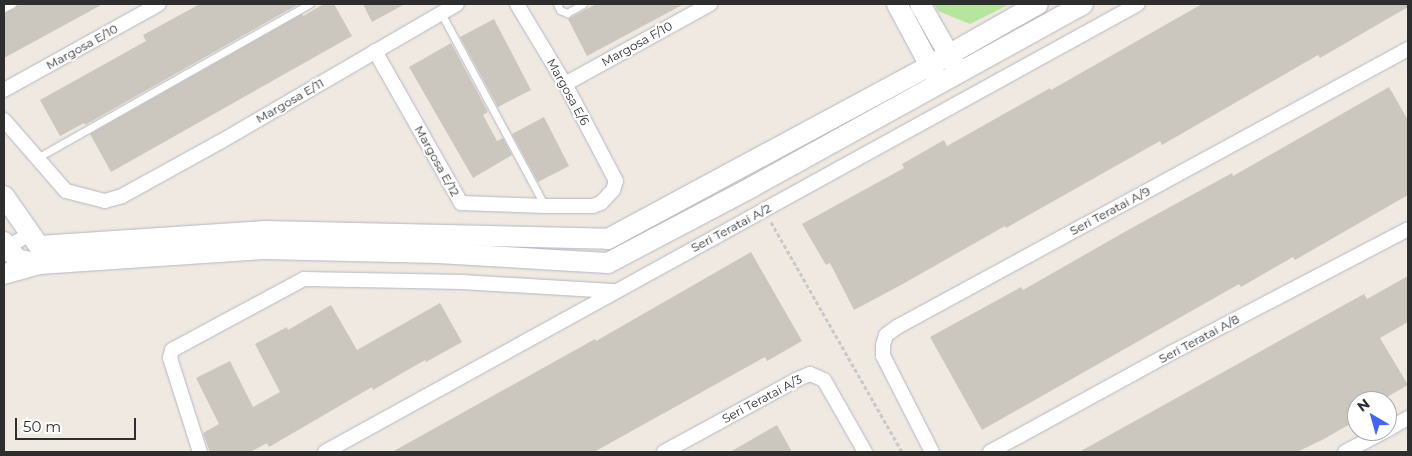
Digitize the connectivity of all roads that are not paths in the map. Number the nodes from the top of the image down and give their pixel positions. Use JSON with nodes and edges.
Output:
{"nodes":[{"id":1,"x":12,"y":4,"type":"edge"},
{"id":2,"x":159,"y":4,"type":"edge"},
{"id":3,"x":309,"y":4,"type":"edge"},
{"id":4,"x":457,"y":4,"type":"edge"},
{"id":5,"x":517,"y":4,"type":"edge"},
{"id":6,"x":557,"y":4,"type":"edge"},
{"id":7,"x":583,"y":4,"type":"edge"},
{"id":8,"x":710,"y":4,"type":"edge"},
{"id":9,"x":896,"y":4,"type":"edge"},
{"id":10,"x":920,"y":4,"type":"edge"},
{"id":11,"x":1038,"y":4,"type":"edge"},
{"id":12,"x":1083,"y":4,"type":"edge"},
{"id":13,"x":1138,"y":4,"type":"edge"},
{"id":14,"x":4,"y":8,"type":"edge"},
{"id":15,"x":441,"y":13,"type":"junction"},
{"id":16,"x":1408,"y":49,"type":"edge"},
{"id":17,"x":375,"y":51,"type":"junction"},
{"id":18,"x":948,"y":54,"type":"junction"},
{"id":19,"x":929,"y":66,"type":"junction"},
{"id":20,"x":960,"y":73,"type":"junction"},
{"id":21,"x":565,"y":84,"type":"junction"},
{"id":22,"x":940,"y":84,"type":"junction"},
{"id":23,"x":4,"y":90,"type":"edge"},
{"id":24,"x":4,"y":120,"type":"edge"},
{"id":25,"x":37,"y":158,"type":"junction"},
{"id":26,"x":742,"y":167,"type":"junction"},
{"id":27,"x":616,"y":181,"type":"joint"},
{"id":28,"x":752,"y":187,"type":"junction"},
{"id":29,"x":4,"y":196,"type":"edge"},
{"id":30,"x":545,"y":206,"type":"junction"},
{"id":31,"x":632,"y":226,"type":"junction"},
{"id":32,"x":1408,"y":228,"type":"edge"},
{"id":33,"x":642,"y":245,"type":"junction"},
{"id":34,"x":36,"y":248,"type":"junction"},
{"id":35,"x":7,"y":253,"type":"edge"},
{"id":36,"x":4,"y":274,"type":"edge"},
{"id":37,"x":614,"y":291,"type":"junction"},
{"id":38,"x":1408,"y":418,"type":"edge"},
{"id":39,"x":1397,"y":424,"type":"edge"},
{"id":40,"x":1366,"y":441,"type":"edge"},
{"id":41,"x":863,"y":448,"type":"edge"},
{"id":42,"x":200,"y":452,"type":"edge"},
{"id":43,"x":325,"y":452,"type":"edge"},
{"id":44,"x":664,"y":452,"type":"edge"},
{"id":45,"x":932,"y":452,"type":"edge"},
{"id":46,"x":990,"y":452,"type":"edge"},
{"id":47,"x":1345,"y":452,"type":"edge"}],
"edges":[{"from":1,"to":14,"type":"lane"},
{"from":2,"to":23,"type":"street","name":"Margosa E/10"},
{"from":3,"to":25,"type":"lane"},
{"from":4,"to":15,"type":"street","name":"Margosa E/11"},
{"from":5,"to":21,"type":"street","name":"Margosa E/6"},
{"from":6,"to":7,"type":"lane"},
{"from":8,"to":21,"type":"street","name":"Margosa F/10"},
{"from":9,"to":19,"type":"street"},
{"from":10,"to":18,"type":"street"},
{"from":11,"to":18,"type":"street"},
{"from":12,"to":20,"type":"street"},
{"from":13,"to":37,"type":"street","name":"Seri Teratai A/2"},
{"from":15,"to":17,"type":"street","name":"Margosa E/11"},
{"from":15,"to":30,"type":"lane"},
{"from":16,"to":45,"type":"street","name":"Seri Teratai A/9"},
{"from":17,"to":25,"type":"street","name":"Margosa E/11"},
{"from":17,"to":30,"type":"street","name":"Margosa E/12"},
{"from":18,"to":19,"type":"street"},
{"from":18,"to":20,"type":"street"},
{"from":19,"to":22,"type":"street"},
{"from":19,"to":26,"type":"street"},
{"from":20,"to":22,"type":"street"},
{"from":21,"to":27,"type":"street","name":"Margosa E/6"},
{"from":22,"to":28,"type":"street"},
{"from":24,"to":25,"type":"street","name":"Margosa E/11"},
{"from":26,"to":28,"type":"street"},
{"from":26,"to":31,"type":"street"},
{"from":27,"to":30,"type":"street","name":"Margosa E/12"},
{"from":28,"to":33,"type":"street"},
{"from":29,"to":34,"type":"street"},
{"from":31,"to":33,"type":"street"},
{"from":31,"to":34,"type":"street"},
{"from":32,"to":46,"type":"street","name":"Seri Teratai A/8"},
{"from":33,"to":34,"type":"street"},
{"from":34,"to":35,"type":"street"},
{"from":34,"to":35,"type":"street"},
{"from":34,"to":36,"type":"street"},
{"from":37,"to":42,"type":"street"},
{"from":37,"to":43,"type":"street","name":"Seri Teratai A/2"},
{"from":38,"to":39,"type":"street"},
{"from":40,"to":47,"type":"street"},
{"from":41,"to":44,"type":"street","name":"Seri Teratai A/3"}]}
